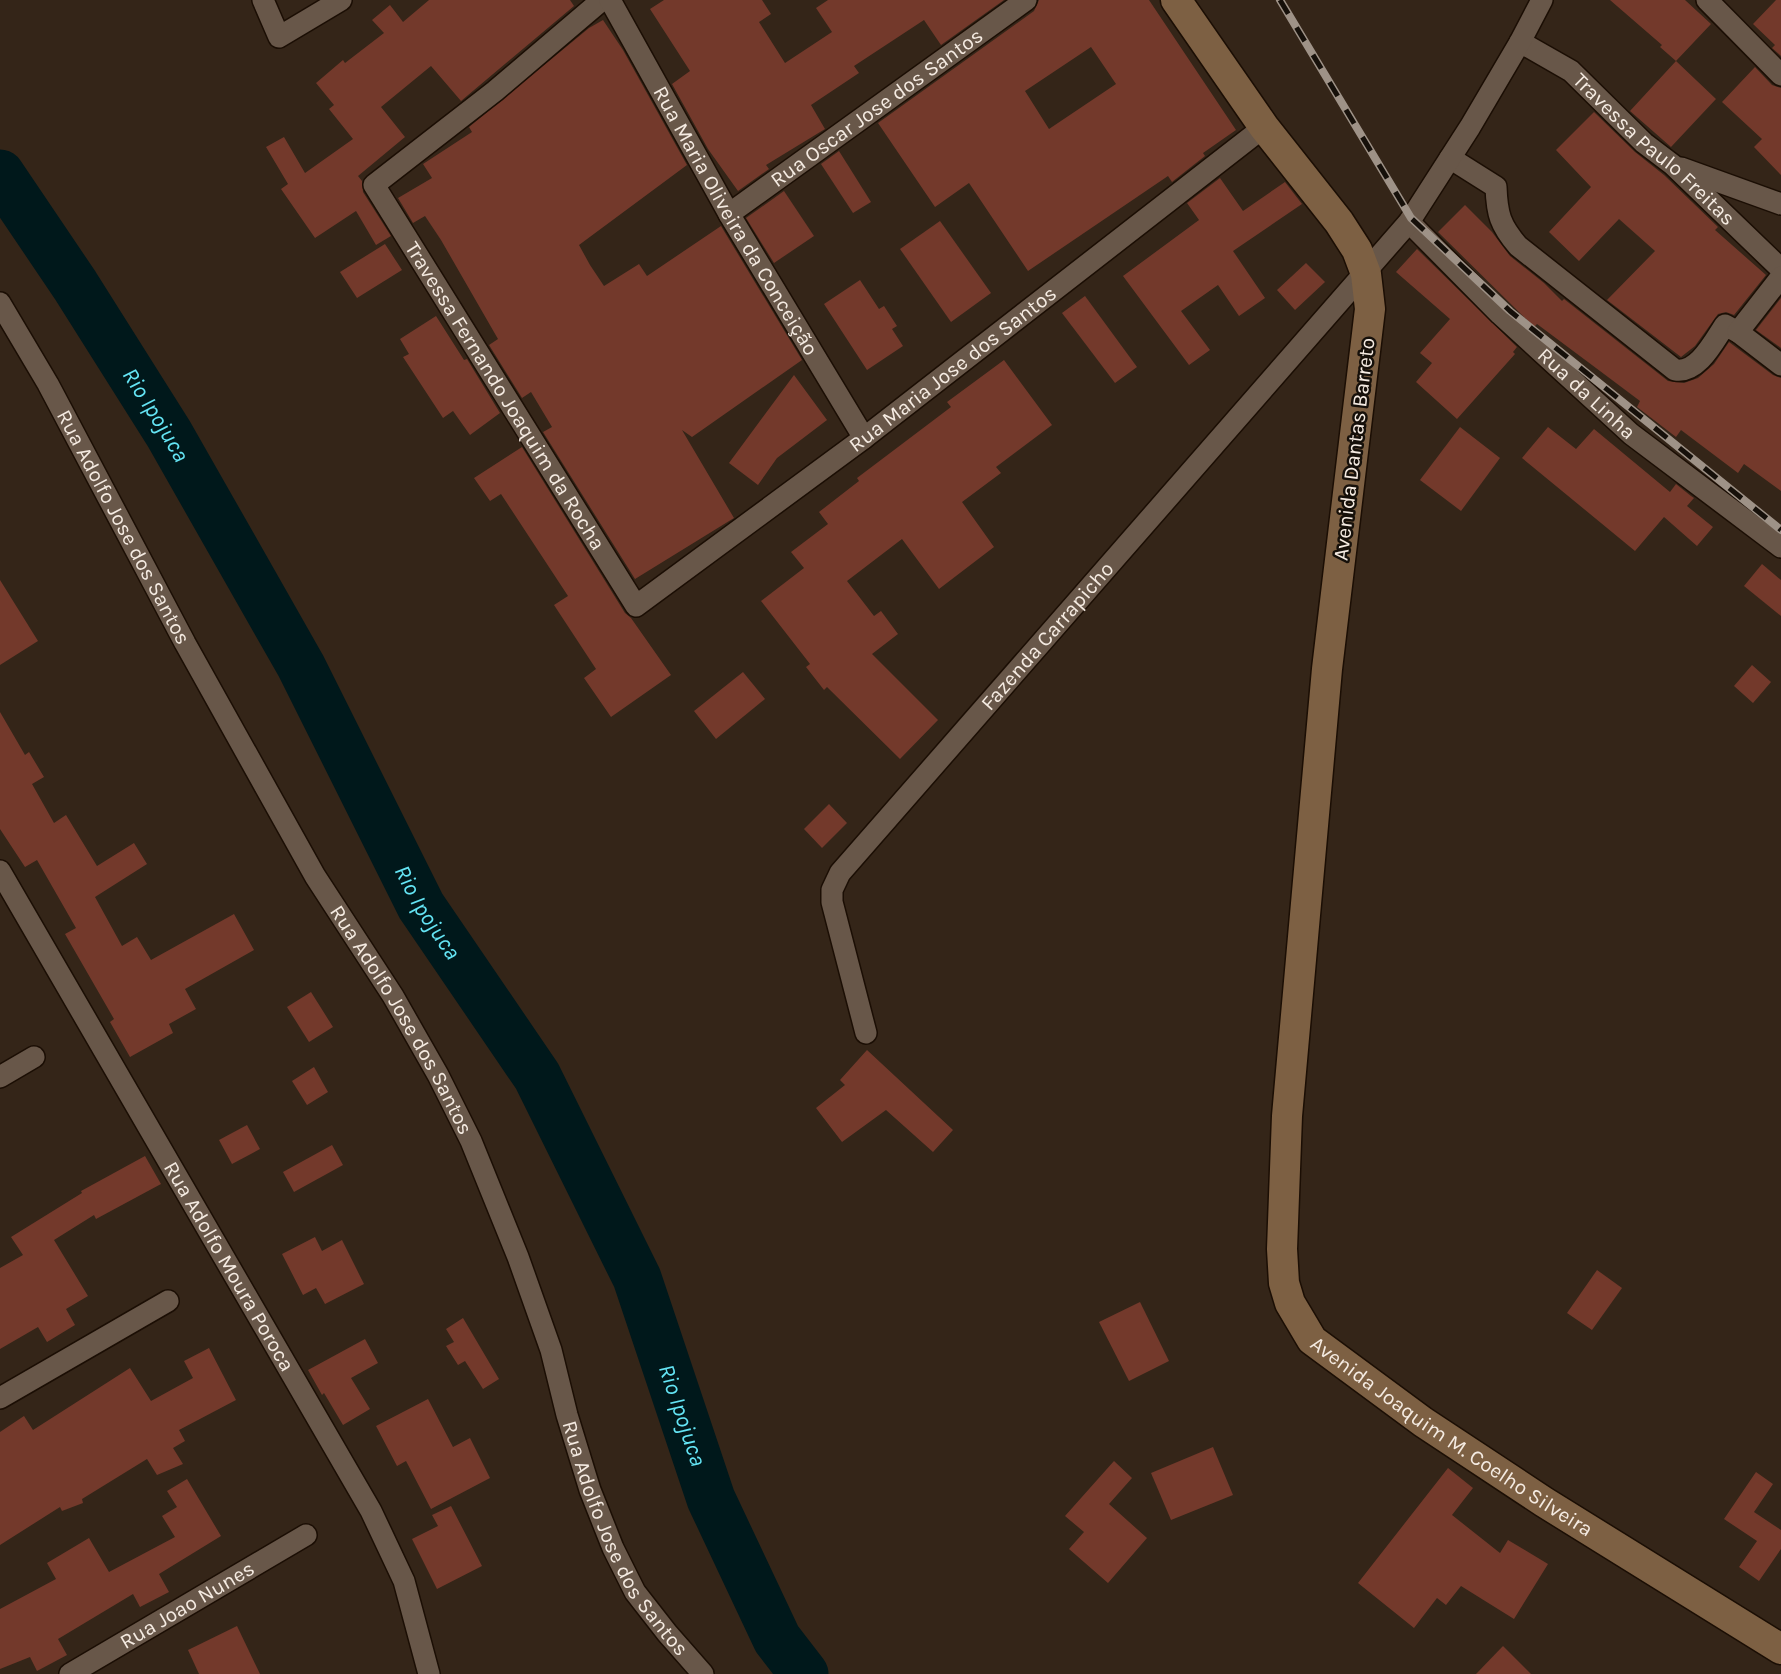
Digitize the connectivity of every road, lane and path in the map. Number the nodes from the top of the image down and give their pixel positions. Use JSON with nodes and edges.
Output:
{"nodes":[{"id":1,"x":263,"y":0,"type":"edge"},
{"id":2,"x":341,"y":0,"type":"edge"},
{"id":3,"x":602,"y":0,"type":"edge"},
{"id":4,"x":610,"y":0,"type":"edge"},
{"id":5,"x":1026,"y":0,"type":"edge"},
{"id":6,"x":1176,"y":0,"type":"edge"},
{"id":7,"x":1542,"y":0,"type":"edge"},
{"id":8,"x":1707,"y":0,"type":"edge"},
{"id":9,"x":1521,"y":42,"type":"junction"},
{"id":10,"x":1781,"y":75,"type":"edge"},
{"id":11,"x":1264,"y":127,"type":"junction"},
{"id":12,"x":1450,"y":158,"type":"junction"},
{"id":13,"x":1672,"y":165,"type":"junction"},
{"id":14,"x":1781,"y":204,"type":"edge"},
{"id":15,"x":729,"y":214,"type":"junction"},
{"id":16,"x":1409,"y":222,"type":"junction"},
{"id":17,"x":1781,"y":269,"type":"edge"},
{"id":18,"x":1366,"y":274,"type":"junction"},
{"id":19,"x":1781,"y":277,"type":"edge"},
{"id":20,"x":0,"y":303,"type":"edge"},
{"id":21,"x":1738,"y":332,"type":"junction"},
{"id":22,"x":1781,"y":365,"type":"edge"},
{"id":23,"x":864,"y":438,"type":"junction"},
{"id":24,"x":1781,"y":547,"type":"edge"},
{"id":25,"x":636,"y":606,"type":"joint"},
{"id":26,"x":0,"y":871,"type":"edge"},
{"id":27,"x":1303,"y":956,"type":"joint"},
{"id":28,"x":866,"y":1033,"type":"dead end"},
{"id":29,"x":34,"y":1057,"type":"dead end"},
{"id":30,"x":0,"y":1077,"type":"edge"},
{"id":31,"x":168,"y":1301,"type":"dead end"},
{"id":32,"x":0,"y":1398,"type":"edge"},
{"id":33,"x":306,"y":1535,"type":"dead end"},
{"id":34,"x":1781,"y":1649,"type":"edge"},
{"id":35,"x":70,"y":1674,"type":"edge"},
{"id":36,"x":429,"y":1674,"type":"edge"},
{"id":37,"x":703,"y":1674,"type":"edge"}],
"edges":[{"from":1,"to":2,"type":"street"},
{"from":3,"to":25,"type":"street","name":"Travessa Fernando Joaquim da Rocha"},
{"from":4,"to":15,"type":"street","name":"Rua Maria Oliveira da Conceição"},
{"from":5,"to":15,"type":"street","name":"Rua Oscar Jose dos Santos"},
{"from":6,"to":11,"type":"main road","name":"Avenida Dantas Barreto"},
{"from":7,"to":9,"type":"street","name":"Fazenda Carrapicho"},
{"from":8,"to":10,"type":"street"},
{"from":9,"to":12,"type":"street","name":"Fazenda Carrapicho"},
{"from":9,"to":13,"type":"street","name":"Travessa Paulo Freitas"},
{"from":11,"to":18,"type":"main road","name":"Avenida Dantas Barreto"},
{"from":11,"to":23,"type":"street","name":"Rua Maria Jose dos Santos"},
{"from":12,"to":16,"type":"street","name":"Fazenda Carrapicho"},
{"from":12,"to":21,"type":"street"},
{"from":13,"to":14,"type":"street"},
{"from":13,"to":17,"type":"street","name":"Travessa Paulo Freitas"},
{"from":15,"to":23,"type":"street","name":"Rua Maria Oliveira da Conceição"},
{"from":16,"to":18,"type":"street","name":"Fazenda Carrapicho"},
{"from":16,"to":24,"type":"street","name":"Rua da Linha"},
{"from":18,"to":27,"type":"main road","name":"Avenida Dantas Barreto"},
{"from":18,"to":28,"type":"street","name":"Fazenda Carrapicho"},
{"from":19,"to":21,"type":"street"},
{"from":20,"to":37,"type":"street","name":"Rua Adolfo Jose dos Santos"},
{"from":21,"to":22,"type":"street"},
{"from":23,"to":25,"type":"street","name":"Rua Maria Jose dos Santos"},
{"from":26,"to":36,"type":"street","name":"Rua Adolfo Moura Poroca"},
{"from":27,"to":34,"type":"main road","name":"Avenida Joaquim M. Coelho Silveira"},
{"from":29,"to":30,"type":"street"},
{"from":31,"to":32,"type":"street"},
{"from":33,"to":35,"type":"street","name":"Rua Joao Nunes"}]}
